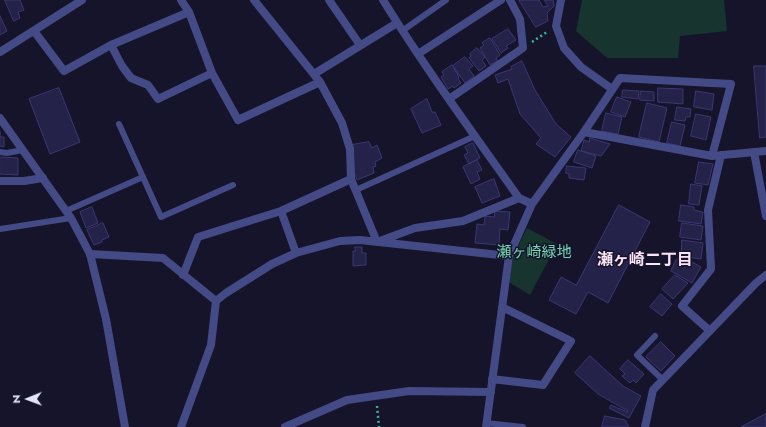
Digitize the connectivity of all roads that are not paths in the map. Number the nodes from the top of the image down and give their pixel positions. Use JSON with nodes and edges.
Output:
{"nodes":[{"id":1,"x":82,"y":0,"type":"edge"},
{"id":2,"x":181,"y":0,"type":"edge"},
{"id":3,"x":254,"y":0,"type":"edge"},
{"id":4,"x":329,"y":0,"type":"edge"},
{"id":5,"x":383,"y":0,"type":"edge"},
{"id":6,"x":446,"y":0,"type":"edge"},
{"id":7,"x":501,"y":0,"type":"edge"},
{"id":8,"x":510,"y":0,"type":"edge"},
{"id":9,"x":561,"y":0,"type":"edge"},
{"id":10,"x":189,"y":12,"type":"junction"},
{"id":11,"x":397,"y":23,"type":"junction"},
{"id":12,"x":34,"y":30,"type":"junction"},
{"id":13,"x":402,"y":31,"type":"junction"},
{"id":14,"x":111,"y":45,"type":"junction"},
{"id":15,"x":360,"y":45,"type":"junction"},
{"id":16,"x":0,"y":52,"type":"edge"},
{"id":17,"x":418,"y":54,"type":"junction"},
{"id":18,"x":212,"y":73,"type":"junction"},
{"id":19,"x":314,"y":74,"type":"junction"},
{"id":20,"x":320,"y":82,"type":"junction"},
{"id":21,"x":612,"y":89,"type":"junction"},
{"id":22,"x":449,"y":99,"type":"junction"},
{"id":23,"x":0,"y":118,"type":"edge"},
{"id":24,"x":119,"y":124,"type":"dead end"},
{"id":25,"x":584,"y":132,"type":"junction"},
{"id":26,"x":475,"y":136,"type":"junction"},
{"id":27,"x":23,"y":150,"type":"junction"},
{"id":28,"x":766,"y":151,"type":"edge"},
{"id":29,"x":0,"y":152,"type":"edge"},
{"id":30,"x":754,"y":152,"type":"junction"},
{"id":31,"x":721,"y":155,"type":"junction"},
{"id":32,"x":712,"y":156,"type":"junction"},
{"id":33,"x":143,"y":177,"type":"junction"},
{"id":34,"x":43,"y":178,"type":"junction"},
{"id":35,"x":351,"y":179,"type":"junction"},
{"id":36,"x":0,"y":181,"type":"edge"},
{"id":37,"x":233,"y":185,"type":"dead end"},
{"id":38,"x":356,"y":190,"type":"junction"},
{"id":39,"x":519,"y":198,"type":"junction"},
{"id":40,"x":532,"y":204,"type":"junction"},
{"id":41,"x":282,"y":210,"type":"junction"},
{"id":42,"x":66,"y":211,"type":"junction"},
{"id":43,"x":766,"y":216,"type":"edge"},
{"id":44,"x":71,"y":218,"type":"junction"},
{"id":45,"x":0,"y":229,"type":"edge"},
{"id":46,"x":377,"y":242,"type":"junction"},
{"id":47,"x":296,"y":253,"type":"junction"},
{"id":48,"x":90,"y":254,"type":"junction"},
{"id":49,"x":509,"y":256,"type":"junction"},
{"id":50,"x":183,"y":275,"type":"junction"},
{"id":51,"x":766,"y":275,"type":"edge"},
{"id":52,"x":216,"y":301,"type":"junction"},
{"id":53,"x":502,"y":307,"type":"junction"},
{"id":54,"x":710,"y":331,"type":"junction"},
{"id":55,"x":655,"y":336,"type":"dead end"},
{"id":56,"x":492,"y":379,"type":"junction"},
{"id":57,"x":663,"y":380,"type":"junction"},
{"id":58,"x":491,"y":392,"type":"junction"},
{"id":59,"x":486,"y":425,"type":"edge"},
{"id":60,"x":125,"y":427,"type":"edge"},
{"id":61,"x":181,"y":427,"type":"edge"},
{"id":62,"x":285,"y":427,"type":"edge"},
{"id":63,"x":523,"y":427,"type":"edge"},
{"id":64,"x":645,"y":427,"type":"edge"}],
"edges":[{"from":1,"to":12,"type":"street"},
{"from":2,"to":10,"type":"street"},
{"from":3,"to":19,"type":"street"},
{"from":4,"to":15,"type":"street"},
{"from":5,"to":11,"type":"street"},
{"from":6,"to":13,"type":"lane"},
{"from":7,"to":17,"type":"street"},
{"from":8,"to":22,"type":"street"},
{"from":9,"to":21,"type":"street"},
{"from":10,"to":14,"type":"street"},
{"from":10,"to":18,"type":"street"},
{"from":11,"to":13,"type":"street"},
{"from":11,"to":15,"type":"street"},
{"from":12,"to":14,"type":"street"},
{"from":12,"to":16,"type":"street"},
{"from":13,"to":17,"type":"street"},
{"from":14,"to":18,"type":"street"},
{"from":15,"to":19,"type":"street"},
{"from":17,"to":22,"type":"street"},
{"from":18,"to":20,"type":"street"},
{"from":19,"to":20,"type":"street"},
{"from":20,"to":35,"type":"street"},
{"from":21,"to":25,"type":"street"},
{"from":21,"to":32,"type":"street"},
{"from":22,"to":26,"type":"street"},
{"from":23,"to":27,"type":"street"},
{"from":24,"to":33,"type":"lane"},
{"from":25,"to":32,"type":"street"},
{"from":25,"to":40,"type":"street"},
{"from":26,"to":38,"type":"lane"},
{"from":26,"to":39,"type":"street"},
{"from":27,"to":29,"type":"lane"},
{"from":27,"to":34,"type":"street"},
{"from":28,"to":30,"type":"street"},
{"from":30,"to":31,"type":"street"},
{"from":30,"to":43,"type":"street"},
{"from":31,"to":32,"type":"street"},
{"from":31,"to":54,"type":"street"},
{"from":33,"to":37,"type":"lane"},
{"from":33,"to":42,"type":"lane"},
{"from":34,"to":36,"type":"street"},
{"from":34,"to":42,"type":"street"},
{"from":35,"to":38,"type":"street"},
{"from":35,"to":41,"type":"street"},
{"from":38,"to":46,"type":"street"},
{"from":39,"to":40,"type":"street"},
{"from":39,"to":46,"type":"street"},
{"from":40,"to":49,"type":"street"},
{"from":41,"to":47,"type":"street"},
{"from":41,"to":50,"type":"street"},
{"from":42,"to":44,"type":"street"},
{"from":44,"to":45,"type":"lane"},
{"from":44,"to":48,"type":"street"},
{"from":46,"to":47,"type":"street"},
{"from":46,"to":49,"type":"street"},
{"from":47,"to":52,"type":"street"},
{"from":48,"to":50,"type":"street"},
{"from":48,"to":60,"type":"street"},
{"from":49,"to":53,"type":"street"},
{"from":50,"to":52,"type":"street"},
{"from":51,"to":54,"type":"street"},
{"from":52,"to":61,"type":"street"},
{"from":53,"to":56,"type":"street"},
{"from":53,"to":56,"type":"street"},
{"from":54,"to":57,"type":"street"},
{"from":55,"to":57,"type":"lane"},
{"from":56,"to":58,"type":"street"},
{"from":57,"to":64,"type":"street"},
{"from":58,"to":59,"type":"street"},
{"from":58,"to":62,"type":"street"},
{"from":59,"to":63,"type":"lane"}]}
